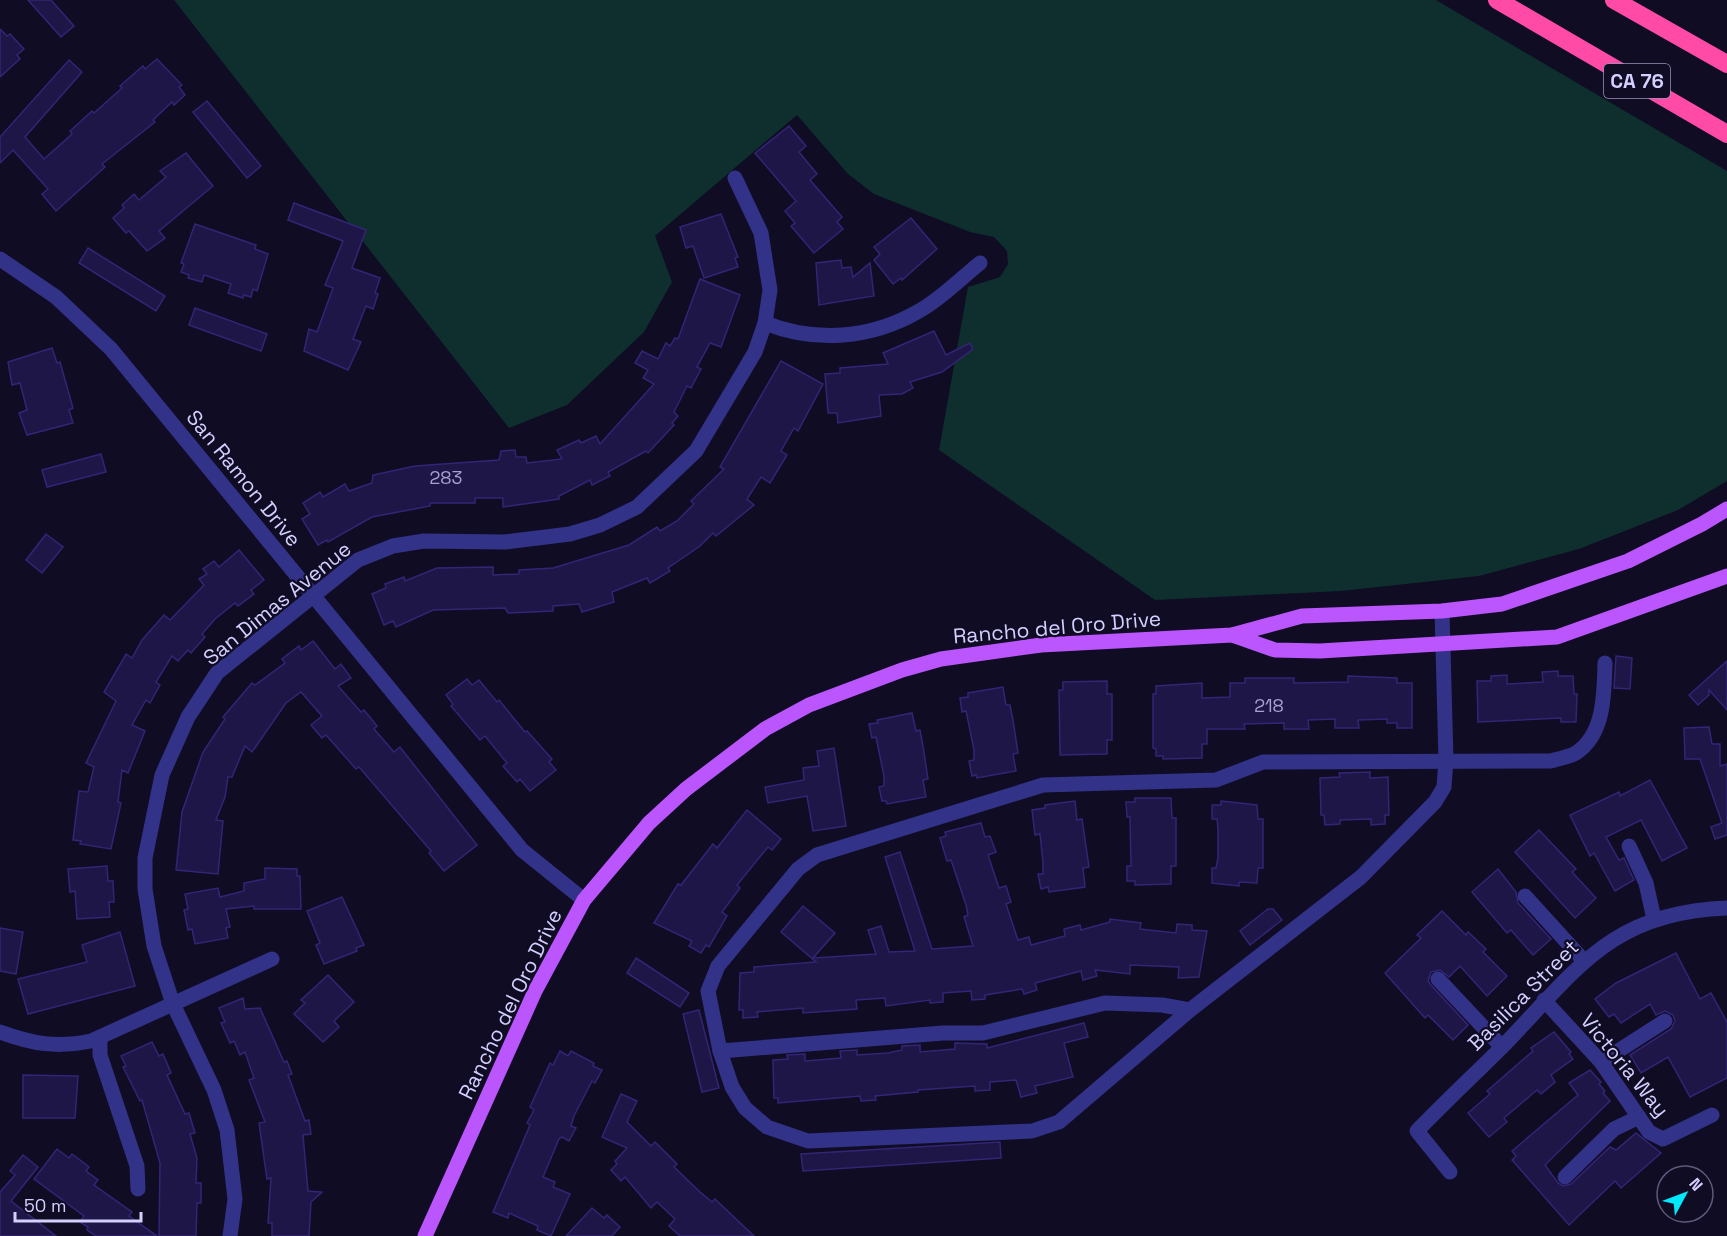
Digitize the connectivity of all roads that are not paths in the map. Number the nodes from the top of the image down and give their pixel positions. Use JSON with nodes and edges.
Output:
{"nodes":[{"id":1,"x":1497,"y":0,"type":"edge"},
{"id":2,"x":1614,"y":0,"type":"edge"},
{"id":3,"x":1727,"y":64,"type":"edge"},
{"id":4,"x":1727,"y":134,"type":"edge"},
{"id":5,"x":735,"y":178,"type":"dead end"},
{"id":6,"x":0,"y":259,"type":"edge"},
{"id":7,"x":980,"y":263,"type":"dead end"},
{"id":8,"x":765,"y":322,"type":"junction"},
{"id":9,"x":1727,"y":508,"type":"edge"},
{"id":10,"x":1727,"y":576,"type":"edge"},
{"id":11,"x":314,"y":596,"type":"junction"},
{"id":12,"x":1442,"y":611,"type":"junction"},
{"id":13,"x":1232,"y":635,"type":"junction"},
{"id":14,"x":1443,"y":644,"type":"junction"},
{"id":15,"x":1605,"y":663,"type":"dead end"},
{"id":16,"x":1446,"y":760,"type":"junction"},
{"id":17,"x":1629,"y":846,"type":"dead end"},
{"id":18,"x":1525,"y":896,"type":"dead end"},
{"id":19,"x":584,"y":900,"type":"junction"},
{"id":20,"x":1727,"y":908,"type":"edge"},
{"id":21,"x":1654,"y":919,"type":"junction"},
{"id":22,"x":272,"y":959,"type":"dead end"},
{"id":23,"x":1584,"y":961,"type":"junction"},
{"id":24,"x":1438,"y":979,"type":"dead end"},
{"id":25,"x":1544,"y":1000,"type":"junction"},
{"id":26,"x":173,"y":1004,"type":"junction"},
{"id":27,"x":1190,"y":1011,"type":"junction"},
{"id":28,"x":1665,"y":1021,"type":"dead end"},
{"id":29,"x":0,"y":1032,"type":"edge"},
{"id":30,"x":100,"y":1037,"type":"junction"},
{"id":31,"x":1502,"y":1047,"type":"junction"},
{"id":32,"x":720,"y":1051,"type":"junction"},
{"id":33,"x":1601,"y":1062,"type":"junction"},
{"id":34,"x":1712,"y":1115,"type":"dead end"},
{"id":35,"x":1639,"y":1117,"type":"junction"},
{"id":36,"x":1450,"y":1172,"type":"dead end"},
{"id":37,"x":1565,"y":1177,"type":"dead end"},
{"id":38,"x":138,"y":1189,"type":"dead end"},
{"id":39,"x":230,"y":1236,"type":"edge"},
{"id":40,"x":425,"y":1236,"type":"edge"}],
"edges":[{"from":1,"to":4,"type":"highway","number":"CA 76"},
{"from":2,"to":3,"type":"highway","number":"CA 76"},
{"from":5,"to":8,"type":"street","name":"San Dimas Avenue"},
{"from":6,"to":11,"type":"street","name":"San Ramon Drive"},
{"from":7,"to":8,"type":"street"},
{"from":8,"to":11,"type":"street","name":"San Dimas Avenue"},
{"from":9,"to":12,"type":"main road","name":"Rancho del Oro Drive"},
{"from":10,"to":14,"type":"main road","name":"Rancho del Oro Drive"},
{"from":11,"to":19,"type":"street","name":"San Ramon Drive"},
{"from":11,"to":26,"type":"street","name":"San Dimas Avenue"},
{"from":12,"to":13,"type":"main road","name":"Rancho del Oro Drive"},
{"from":12,"to":14,"type":"street"},
{"from":13,"to":14,"type":"main road","name":"Rancho del Oro Drive"},
{"from":13,"to":19,"type":"main road","name":"Rancho del Oro Drive"},
{"from":14,"to":16,"type":"street"},
{"from":15,"to":16,"type":"street"},
{"from":16,"to":27,"type":"street"},
{"from":16,"to":32,"type":"street"},
{"from":17,"to":21,"type":"street"},
{"from":18,"to":23,"type":"street"},
{"from":19,"to":40,"type":"main road","name":"Rancho del Oro Drive"},
{"from":20,"to":21,"type":"street","name":"Basilica Street"},
{"from":21,"to":23,"type":"street","name":"Basilica Street"},
{"from":22,"to":26,"type":"street"},
{"from":23,"to":25,"type":"street","name":"Basilica Street"},
{"from":24,"to":31,"type":"street"},
{"from":25,"to":31,"type":"street","name":"Basilica Street"},
{"from":25,"to":33,"type":"street","name":"Victoria Way"},
{"from":26,"to":30,"type":"street"},
{"from":26,"to":39,"type":"street","name":"San Dimas Avenue"},
{"from":27,"to":32,"type":"street"},
{"from":27,"to":32,"type":"street"},
{"from":28,"to":33,"type":"street"},
{"from":29,"to":30,"type":"street"},
{"from":30,"to":38,"type":"street"},
{"from":31,"to":36,"type":"street","name":"Basilica Street"},
{"from":33,"to":35,"type":"street","name":"Victoria Way"},
{"from":34,"to":35,"type":"street","name":"Victoria Way"},
{"from":35,"to":37,"type":"street"}]}
